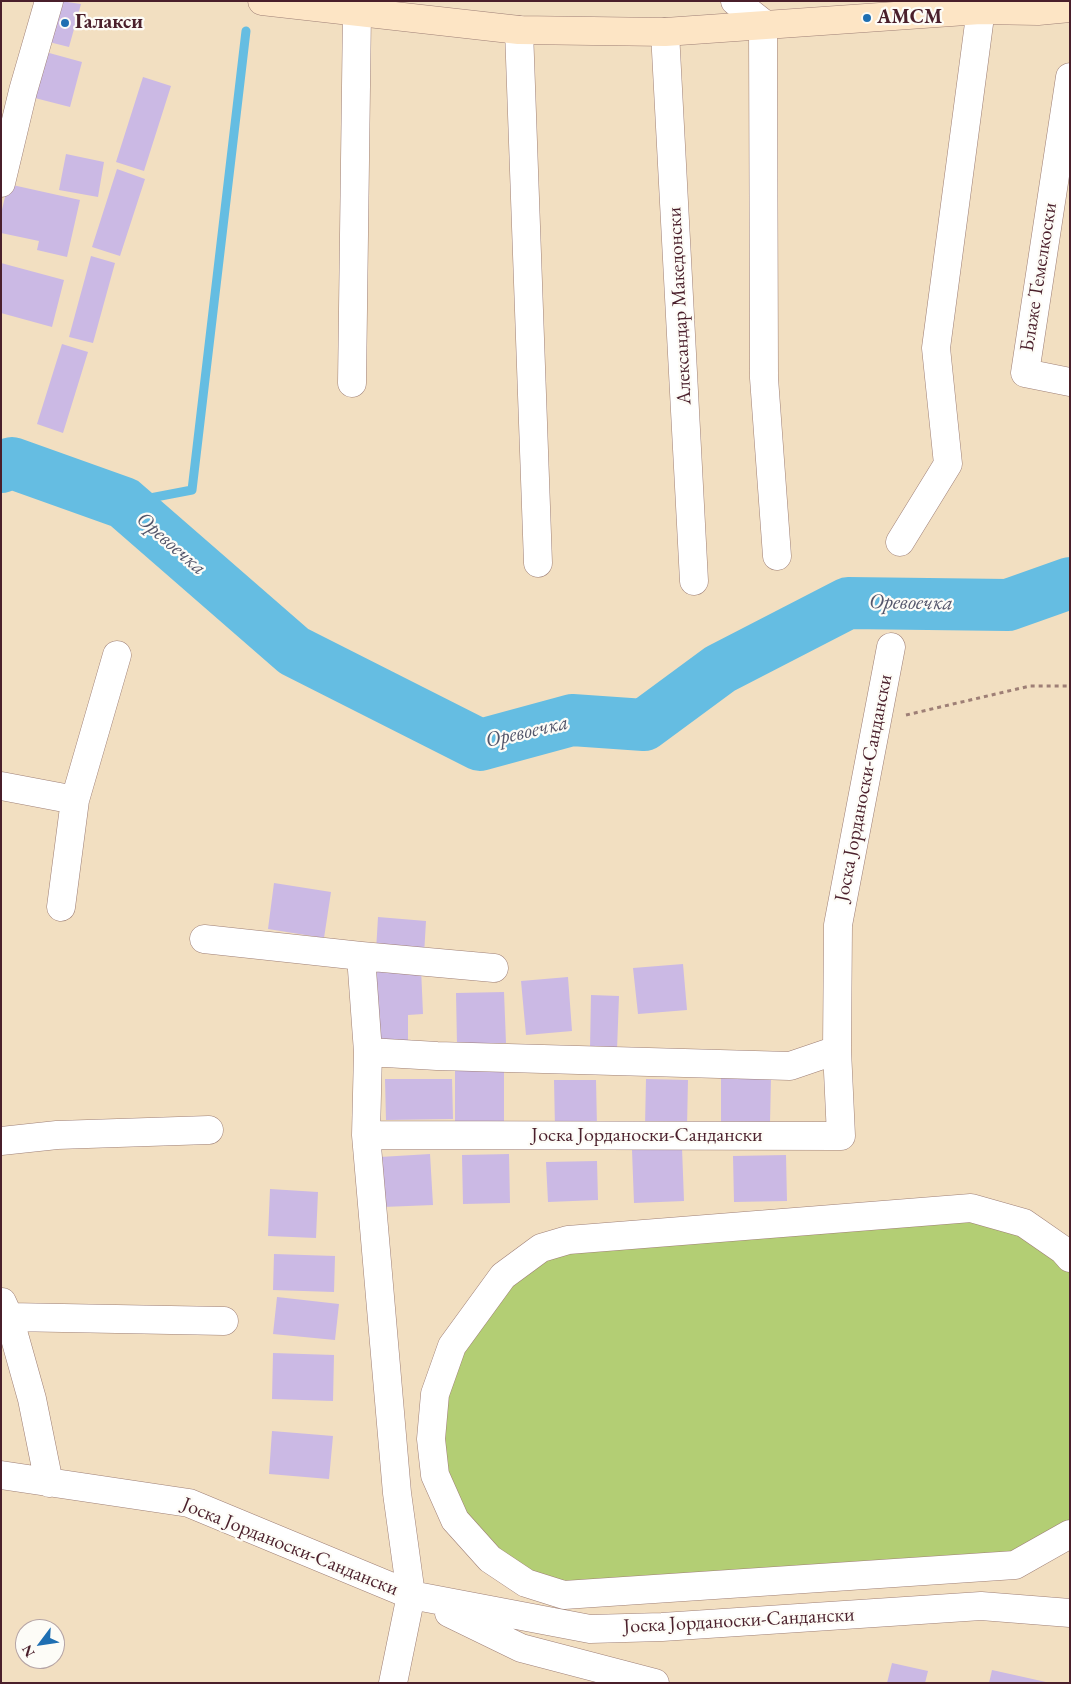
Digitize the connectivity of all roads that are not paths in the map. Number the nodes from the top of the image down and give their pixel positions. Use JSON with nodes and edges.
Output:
{"nodes":[{"id":1,"x":49,"y":1,"type":"edge"},
{"id":2,"x":262,"y":1,"type":"edge"},
{"id":3,"x":735,"y":1,"type":"edge"},
{"id":4,"x":1065,"y":1,"type":"edge"},
{"id":5,"x":1070,"y":3,"type":"edge"},
{"id":6,"x":981,"y":5,"type":"edge"},
{"id":7,"x":1070,"y":8,"type":"edge"},
{"id":8,"x":867,"y":10,"type":"edge"},
{"id":9,"x":357,"y":12,"type":"junction"},
{"id":10,"x":764,"y":23,"type":"junction"},
{"id":11,"x":519,"y":30,"type":"junction"},
{"id":12,"x":665,"y":32,"type":"junction"},
{"id":13,"x":1070,"y":77,"type":"edge"},
{"id":14,"x":1,"y":183,"type":"edge"},
{"id":15,"x":1070,"y":382,"type":"edge"},
{"id":16,"x":352,"y":383,"type":"dead end"},
{"id":17,"x":900,"y":542,"type":"dead end"},
{"id":18,"x":777,"y":556,"type":"dead end"},
{"id":19,"x":538,"y":563,"type":"dead end"},
{"id":20,"x":694,"y":581,"type":"dead end"},
{"id":21,"x":891,"y":647,"type":"dead end"},
{"id":22,"x":117,"y":655,"type":"dead end"},
{"id":23,"x":1,"y":786,"type":"edge"},
{"id":24,"x":75,"y":800,"type":"junction"},
{"id":25,"x":62,"y":907,"type":"dead end"},
{"id":26,"x":204,"y":939,"type":"dead end"},
{"id":27,"x":361,"y":956,"type":"junction"},
{"id":28,"x":494,"y":968,"type":"dead end"},
{"id":29,"x":837,"y":1050,"type":"junction"},
{"id":30,"x":368,"y":1052,"type":"junction"},
{"id":31,"x":209,"y":1130,"type":"dead end"},
{"id":32,"x":366,"y":1135,"type":"junction"},
{"id":33,"x":1,"y":1141,"type":"edge"},
{"id":34,"x":1070,"y":1258,"type":"edge"},
{"id":35,"x":5,"y":1309,"type":"edge"},
{"id":36,"x":224,"y":1321,"type":"dead end"},
{"id":37,"x":1,"y":1475,"type":"edge"},
{"id":38,"x":49,"y":1483,"type":"junction"},
{"id":39,"x":1070,"y":1534,"type":"edge"},
{"id":40,"x":661,"y":1589,"type":"junction"},
{"id":41,"x":412,"y":1595,"type":"junction"},
{"id":42,"x":1070,"y":1613,"type":"edge"},
{"id":43,"x":662,"y":1627,"type":"junction"},
{"id":44,"x":393,"y":1683,"type":"edge"},
{"id":45,"x":655,"y":1683,"type":"edge"}],
"edges":[{"from":1,"to":14,"type":"street"},
{"from":2,"to":9,"type":"street"},
{"from":3,"to":10,"type":"street"},
{"from":4,"to":5,"type":"street"},
{"from":6,"to":7,"type":"street"},
{"from":6,"to":8,"type":"street"},
{"from":6,"to":17,"type":"street"},
{"from":8,"to":10,"type":"street"},
{"from":9,"to":11,"type":"street"},
{"from":9,"to":16,"type":"street"},
{"from":10,"to":12,"type":"street"},
{"from":10,"to":18,"type":"street"},
{"from":11,"to":12,"type":"street"},
{"from":11,"to":19,"type":"street"},
{"from":12,"to":20,"type":"street","name":"Александар Македонски"},
{"from":13,"to":15,"type":"street","name":"Блаже Темелкоски"},
{"from":21,"to":29,"type":"street","name":"Јоска Јорданоски-Сандански"},
{"from":22,"to":24,"type":"street"},
{"from":23,"to":24,"type":"street"},
{"from":24,"to":25,"type":"street"},
{"from":26,"to":27,"type":"street"},
{"from":27,"to":28,"type":"street"},
{"from":27,"to":30,"type":"street","name":"Јоска Јорданоски-Сандански"},
{"from":29,"to":30,"type":"street"},
{"from":29,"to":32,"type":"street","name":"Јоска Јорданоски-Сандански"},
{"from":30,"to":32,"type":"street","name":"Јоска Јорданоски-Сандански"},
{"from":31,"to":33,"type":"street"},
{"from":32,"to":41,"type":"street","name":"Јоска Јорданоски-Сандански"},
{"from":34,"to":40,"type":"street"},
{"from":35,"to":36,"type":"street"},
{"from":35,"to":38,"type":"street"},
{"from":37,"to":38,"type":"street","name":"Јоска Јорданоски-Сандански"},
{"from":38,"to":41,"type":"street","name":"Јоска Јорданоски-Сандански"},
{"from":39,"to":40,"type":"street"},
{"from":40,"to":43,"type":"street"},
{"from":41,"to":43,"type":"street","name":"Јоска Јорданоски-Сандански"},
{"from":41,"to":44,"type":"street"},
{"from":41,"to":45,"type":"street"},
{"from":42,"to":43,"type":"street","name":"Јоска Јорданоски-Сандански"}]}
